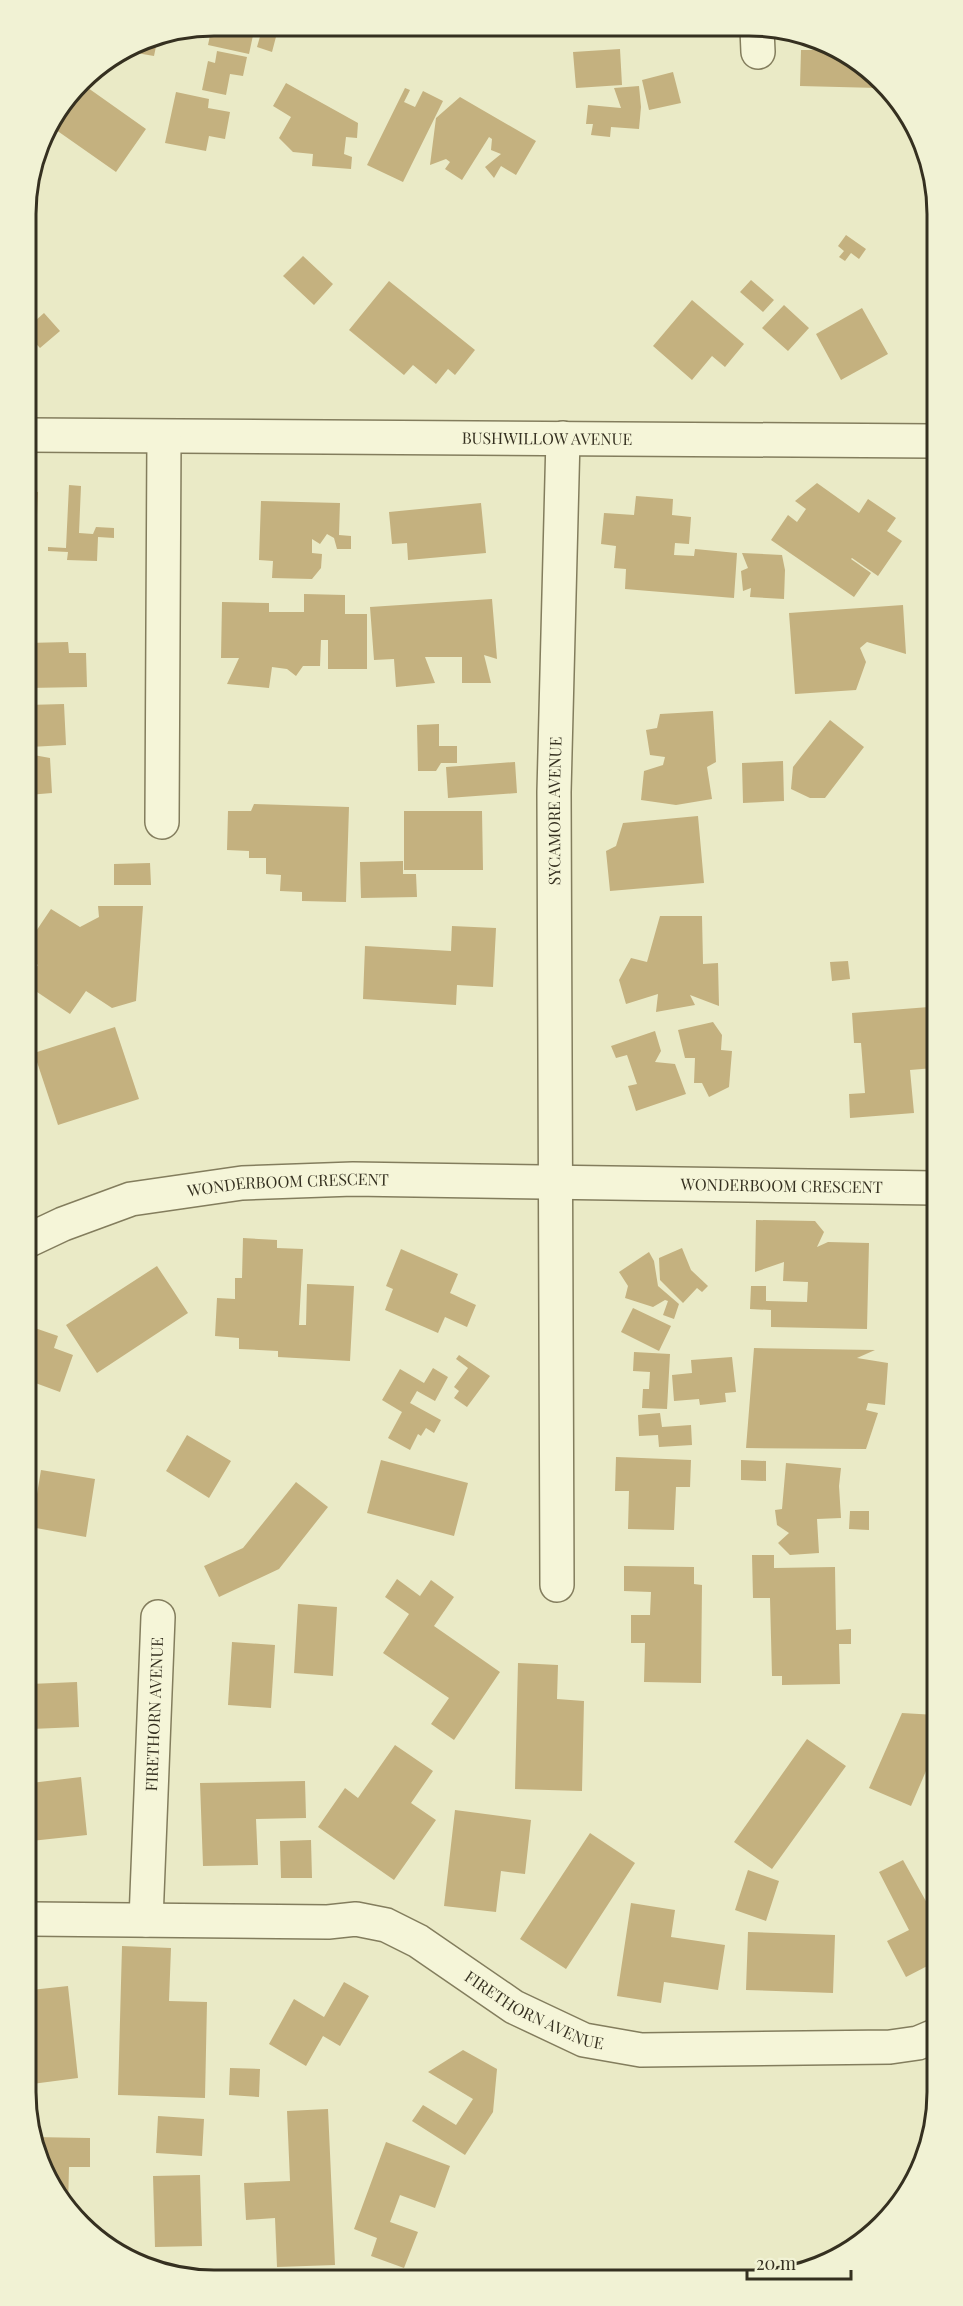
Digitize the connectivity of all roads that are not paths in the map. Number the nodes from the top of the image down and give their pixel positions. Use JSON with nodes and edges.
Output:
{"nodes":[{"id":1,"x":36,"y":435,"type":"edge"},
{"id":2,"x":164,"y":438,"type":"junction"},
{"id":3,"x":563,"y":438,"type":"junction"},
{"id":4,"x":927,"y":441,"type":"edge"},
{"id":5,"x":162,"y":822,"type":"dead end"},
{"id":6,"x":556,"y":1183,"type":"junction"},
{"id":7,"x":927,"y":1188,"type":"edge"},
{"id":8,"x":36,"y":1237,"type":"edge"},
{"id":9,"x":558,"y":1585,"type":"dead end"},
{"id":10,"x":158,"y":1617,"type":"dead end"},
{"id":11,"x":36,"y":1919,"type":"edge"},
{"id":12,"x":146,"y":1920,"type":"junction"},
{"id":13,"x":927,"y":2039,"type":"edge"}],
"edges":[{"from":1,"to":2,"type":"street","name":"BUSHWILLOW AVENUE"},
{"from":2,"to":3,"type":"street","name":"BUSHWILLOW AVENUE"},
{"from":2,"to":5,"type":"street"},
{"from":3,"to":4,"type":"street","name":"BUSHWILLOW AVENUE"},
{"from":3,"to":6,"type":"street","name":"SYCAMORE AVENUE"},
{"from":6,"to":7,"type":"street","name":"WONDERBOOM CRESCENT"},
{"from":6,"to":8,"type":"street","name":"WONDERBOOM CRESCENT"},
{"from":6,"to":9,"type":"street"},
{"from":10,"to":12,"type":"street","name":"FIRETHORN AVENUE"},
{"from":11,"to":12,"type":"street","name":"FIRETHORN AVENUE"},
{"from":12,"to":13,"type":"street","name":"FIRETHORN AVENUE"}]}
